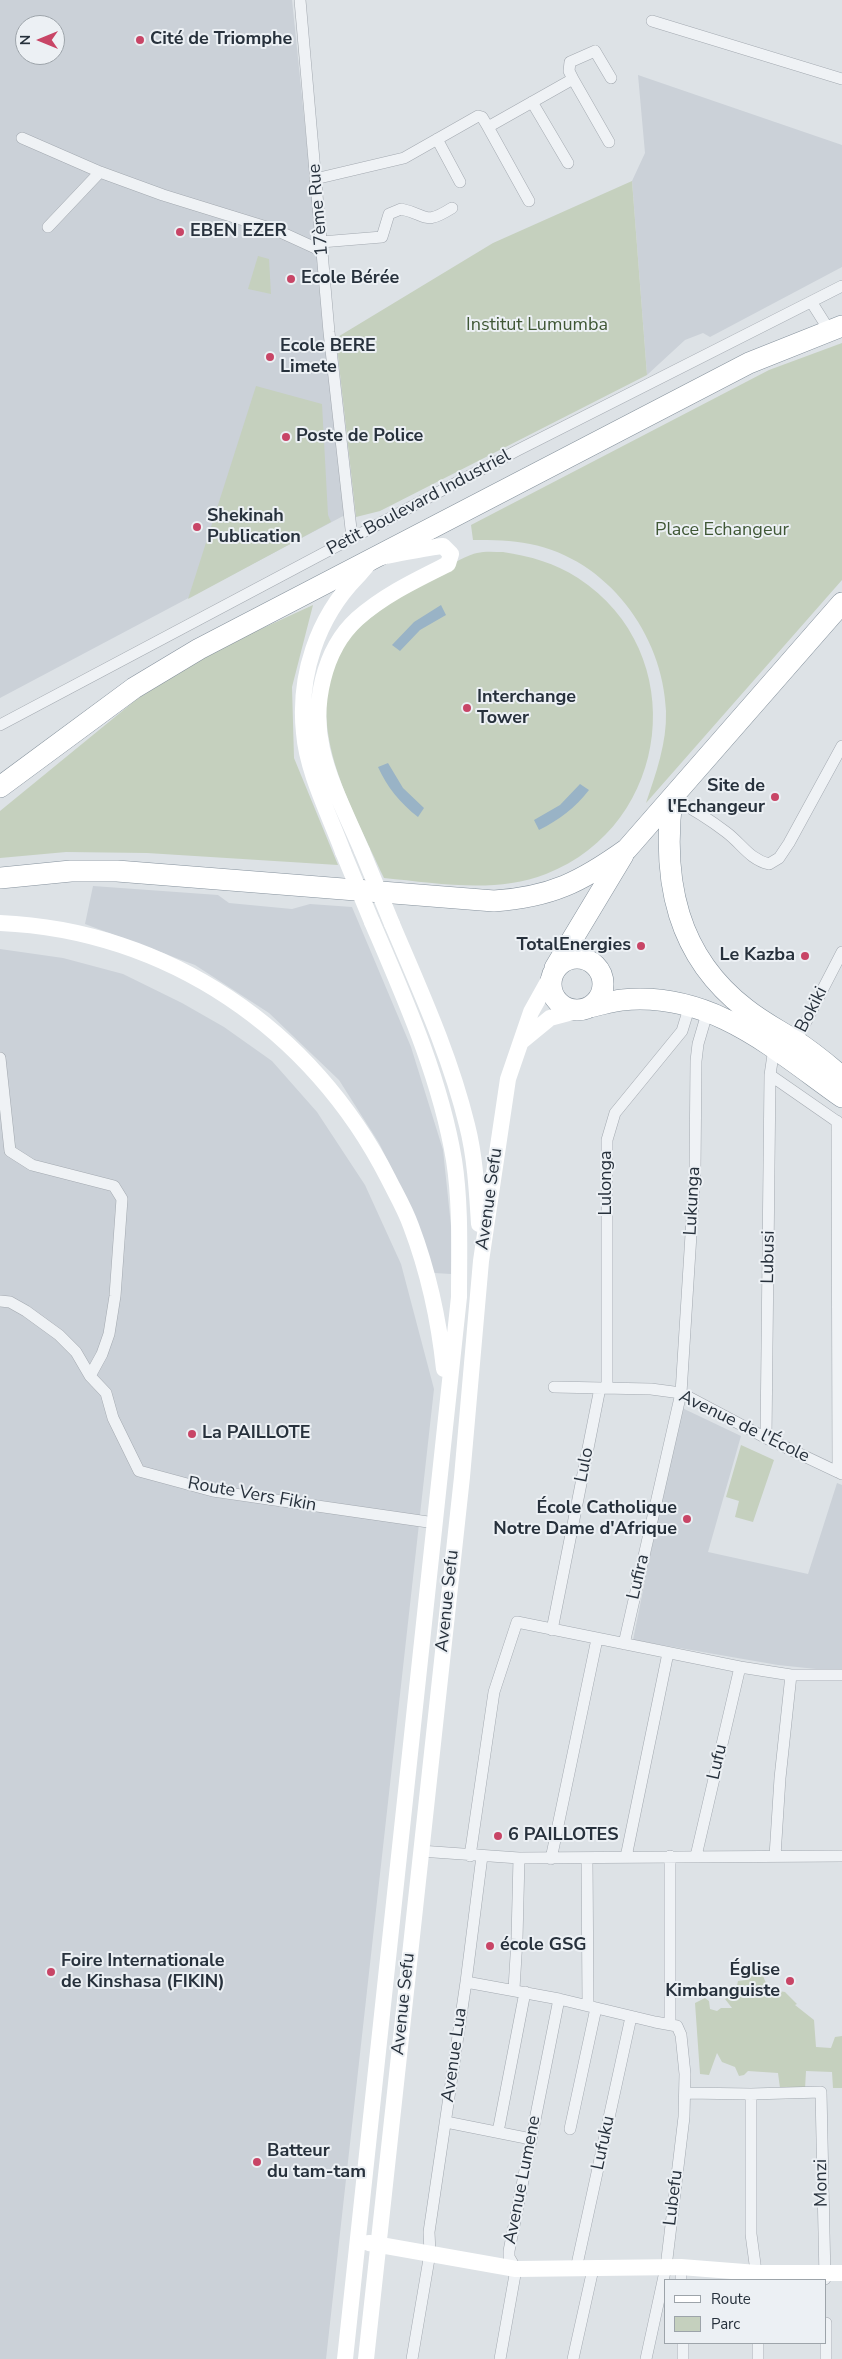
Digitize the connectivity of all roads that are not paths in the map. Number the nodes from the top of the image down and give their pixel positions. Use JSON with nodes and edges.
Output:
{"nodes":[{"id":1,"x":300,"y":0,"type":"edge"},
{"id":2,"x":652,"y":21,"type":"dead end"},
{"id":3,"x":612,"y":78,"type":"dead end"},
{"id":4,"x":573,"y":79,"type":"junction"},
{"id":5,"x":842,"y":80,"type":"edge"},
{"id":6,"x":532,"y":102,"type":"junction"},
{"id":7,"x":488,"y":127,"type":"junction"},
{"id":8,"x":22,"y":138,"type":"dead end"},
{"id":9,"x":437,"y":139,"type":"junction"},
{"id":10,"x":609,"y":142,"type":"dead end"},
{"id":11,"x":568,"y":163,"type":"dead end"},
{"id":12,"x":100,"y":172,"type":"junction"},
{"id":13,"x":315,"y":179,"type":"junction"},
{"id":14,"x":460,"y":182,"type":"dead end"},
{"id":15,"x":529,"y":201,"type":"dead end"},
{"id":16,"x":452,"y":208,"type":"dead end"},
{"id":17,"x":48,"y":226,"type":"dead end"},
{"id":18,"x":322,"y":246,"type":"junction"},
{"id":19,"x":842,"y":286,"type":"edge"},
{"id":20,"x":812,"y":303,"type":"junction"},
{"id":21,"x":835,"y":328,"type":"edge"},
{"id":22,"x":352,"y":538,"type":"junction"},
{"id":23,"x":373,"y":560,"type":"junction"},
{"id":24,"x":842,"y":603,"type":"edge"},
{"id":25,"x":0,"y":725,"type":"edge"},
{"id":26,"x":842,"y":746,"type":"edge"},
{"id":27,"x":0,"y":787,"type":"edge"},
{"id":28,"x":672,"y":798,"type":"junction"},
{"id":29,"x":627,"y":848,"type":"junction"},
{"id":30,"x":0,"y":878,"type":"edge"},
{"id":31,"x":573,"y":883,"type":"junction"},
{"id":32,"x":589,"y":910,"type":"junction"},
{"id":33,"x":0,"y":923,"type":"edge"},
{"id":34,"x":842,"y":952,"type":"edge"},
{"id":35,"x":555,"y":968,"type":"junction"},
{"id":36,"x":699,"y":1007,"type":"junction"},
{"id":37,"x":584,"y":1008,"type":"junction"},
{"id":38,"x":796,"y":1041,"type":"junction"},
{"id":39,"x":520,"y":1043,"type":"junction"},
{"id":40,"x":774,"y":1048,"type":"junction"},
{"id":41,"x":0,"y":1058,"type":"edge"},
{"id":42,"x":770,"y":1075,"type":"junction"},
{"id":43,"x":842,"y":1077,"type":"edge"},
{"id":44,"x":842,"y":1097,"type":"edge"},
{"id":45,"x":839,"y":1123,"type":"edge"},
{"id":46,"x":481,"y":1261,"type":"junction"},
{"id":47,"x":5,"y":1302,"type":"edge"},
{"id":48,"x":90,"y":1376,"type":"junction"},
{"id":49,"x":554,"y":1387,"type":"dead end"},
{"id":50,"x":604,"y":1388,"type":"junction"},
{"id":51,"x":680,"y":1393,"type":"junction"},
{"id":52,"x":448,"y":1400,"type":"junction"},
{"id":53,"x":766,"y":1438,"type":"junction"},
{"id":54,"x":442,"y":1458,"type":"junction"},
{"id":55,"x":463,"y":1460,"type":"junction"},
{"id":56,"x":840,"y":1473,"type":"edge"},
{"id":57,"x":435,"y":1523,"type":"junction"},
{"id":58,"x":552,"y":1630,"type":"junction"},
{"id":59,"x":597,"y":1638,"type":"junction"},
{"id":60,"x":624,"y":1644,"type":"junction"},
{"id":61,"x":668,"y":1653,"type":"junction"},
{"id":62,"x":740,"y":1667,"type":"junction"},
{"id":63,"x":792,"y":1675,"type":"junction"},
{"id":64,"x":842,"y":1675,"type":"edge"},
{"id":65,"x":420,"y":1851,"type":"junction"},
{"id":66,"x":476,"y":1856,"type":"junction"},
{"id":67,"x":670,"y":1856,"type":"junction"},
{"id":68,"x":696,"y":1856,"type":"junction"},
{"id":69,"x":775,"y":1856,"type":"junction"},
{"id":70,"x":842,"y":1856,"type":"edge"},
{"id":71,"x":626,"y":1857,"type":"junction"},
{"id":72,"x":519,"y":1858,"type":"junction"},
{"id":73,"x":587,"y":1858,"type":"junction"},
{"id":74,"x":551,"y":1859,"type":"junction"},
{"id":75,"x":466,"y":1982,"type":"junction"},
{"id":76,"x":520,"y":1991,"type":"junction"},
{"id":77,"x":559,"y":1999,"type":"junction"},
{"id":78,"x":592,"y":2006,"type":"junction"},
{"id":79,"x":631,"y":2017,"type":"junction"},
{"id":80,"x":670,"y":2023,"type":"junction"},
{"id":81,"x":686,"y":2093,"type":"junction"},
{"id":82,"x":751,"y":2094,"type":"junction"},
{"id":83,"x":446,"y":2122,"type":"junction"},
{"id":84,"x":570,"y":2130,"type":"dead end"},
{"id":85,"x":498,"y":2132,"type":"junction"},
{"id":86,"x":532,"y":2139,"type":"junction"},
{"id":87,"x":358,"y":2241,"type":"junction"},
{"id":88,"x":378,"y":2244,"type":"junction"},
{"id":89,"x":430,"y":2253,"type":"junction"},
{"id":90,"x":516,"y":2269,"type":"junction"},
{"id":91,"x":576,"y":2269,"type":"junction"},
{"id":92,"x":593,"y":2269,"type":"junction"},
{"id":93,"x":676,"y":2271,"type":"edge"},
{"id":94,"x":842,"y":2273,"type":"edge"},
{"id":95,"x":757,"y":2277,"type":"edge"},
{"id":96,"x":824,"y":2277,"type":"edge"},
{"id":97,"x":664,"y":2306,"type":"edge"},
{"id":98,"x":683,"y":2344,"type":"edge"},
{"id":99,"x":758,"y":2344,"type":"edge"},
{"id":100,"x":826,"y":2344,"type":"edge"},
{"id":101,"x":345,"y":2359,"type":"edge"},
{"id":102,"x":366,"y":2359,"type":"edge"},
{"id":103,"x":412,"y":2359,"type":"edge"},
{"id":104,"x":500,"y":2359,"type":"edge"},
{"id":105,"x":573,"y":2359,"type":"edge"},
{"id":106,"x":646,"y":2359,"type":"edge"},
{"id":107,"x":683,"y":2359,"type":"edge"},
{"id":108,"x":758,"y":2359,"type":"edge"},
{"id":109,"x":826,"y":2359,"type":"edge"}],
"edges":[{"from":1,"to":13,"type":"street","name":"17ème Rue"},
{"from":2,"to":5,"type":"street"},
{"from":3,"to":4,"type":"street"},
{"from":4,"to":6,"type":"street"},
{"from":4,"to":10,"type":"street"},
{"from":6,"to":7,"type":"street"},
{"from":6,"to":11,"type":"street"},
{"from":7,"to":9,"type":"street"},
{"from":7,"to":15,"type":"street"},
{"from":8,"to":12,"type":"street"},
{"from":9,"to":13,"type":"street"},
{"from":9,"to":14,"type":"street"},
{"from":12,"to":17,"type":"street"},
{"from":12,"to":18,"type":"street"},
{"from":13,"to":18,"type":"street","name":"17ème Rue"},
{"from":16,"to":18,"type":"street"},
{"from":18,"to":22,"type":"street","name":"17ème Rue"},
{"from":19,"to":20,"type":"street","name":"Petit Boulevard Industriel"},
{"from":20,"to":21,"type":"street"},
{"from":20,"to":22,"type":"street","name":"Petit Boulevard Industriel"},
{"from":21,"to":23,"type":"highway"},
{"from":22,"to":25,"type":"street","name":"Petit Boulevard Industriel"},
{"from":23,"to":27,"type":"highway"},
{"from":23,"to":46,"type":"main road","bridge":true},
{"from":23,"to":52,"type":"main road","bridge":true},
{"from":24,"to":28,"type":"highway"},
{"from":26,"to":28,"type":"street"},
{"from":28,"to":29,"type":"highway"},
{"from":28,"to":38,"type":"highway"},
{"from":29,"to":31,"type":"highway"},
{"from":29,"to":32,"type":"highway"},
{"from":30,"to":31,"type":"highway"},
{"from":31,"to":32,"type":"highway"},
{"from":32,"to":35,"type":"highway"},
{"from":33,"to":52,"type":"main road"},
{"from":34,"to":38,"type":"street","name":"Bokiki"},
{"from":35,"to":37,"type":"highway"},
{"from":35,"to":37,"type":"highway"},
{"from":35,"to":39,"type":"main road","name":"Avenue Sefu"},
{"from":36,"to":37,"type":"highway"},
{"from":36,"to":40,"type":"highway"},
{"from":36,"to":50,"type":"street","name":"Lulonga"},
{"from":36,"to":51,"type":"street","name":"Lukunga"},
{"from":37,"to":39,"type":"main road"},
{"from":38,"to":43,"type":"highway"},
{"from":39,"to":46,"type":"main road","name":"Avenue Sefu"},
{"from":40,"to":42,"type":"street","name":"Lubusi"},
{"from":40,"to":44,"type":"highway"},
{"from":41,"to":48,"type":"street"},
{"from":42,"to":45,"type":"street"},
{"from":42,"to":53,"type":"street","name":"Lubusi"},
{"from":45,"to":56,"type":"street"},
{"from":46,"to":55,"type":"main road","name":"Avenue Sefu"},
{"from":47,"to":48,"type":"street","name":"Route Vers Fikin"},
{"from":48,"to":57,"type":"street","name":"Route Vers Fikin"},
{"from":49,"to":50,"type":"street","name":"Avenue de l'École"},
{"from":50,"to":51,"type":"street","name":"Avenue de l'École"},
{"from":50,"to":58,"type":"street","name":"Lulo"},
{"from":51,"to":53,"type":"street","name":"Avenue de l'École"},
{"from":51,"to":60,"type":"street","name":"Lufira"},
{"from":52,"to":54,"type":"main road","name":"Avenue Sefu"},
{"from":53,"to":56,"type":"street","name":"Avenue de l'École"},
{"from":54,"to":55,"type":"main road"},
{"from":54,"to":57,"type":"main road","name":"Avenue Sefu"},
{"from":55,"to":65,"type":"main road","name":"Avenue Sefu"},
{"from":57,"to":87,"type":"main road","name":"Avenue Sefu"},
{"from":58,"to":59,"type":"street"},
{"from":58,"to":66,"type":"street","name":"Avenue Lua"},
{"from":59,"to":60,"type":"street"},
{"from":59,"to":74,"type":"street"},
{"from":60,"to":61,"type":"street"},
{"from":61,"to":62,"type":"street"},
{"from":61,"to":71,"type":"street"},
{"from":62,"to":63,"type":"street"},
{"from":62,"to":68,"type":"street","name":"Lufu"},
{"from":63,"to":64,"type":"street"},
{"from":63,"to":69,"type":"street"},
{"from":65,"to":66,"type":"street"},
{"from":65,"to":88,"type":"main road","name":"Avenue Sefu"},
{"from":66,"to":72,"type":"street"},
{"from":66,"to":75,"type":"street","name":"Avenue Lua"},
{"from":67,"to":68,"type":"street"},
{"from":67,"to":71,"type":"street"},
{"from":67,"to":80,"type":"street"},
{"from":68,"to":69,"type":"street"},
{"from":69,"to":70,"type":"street"},
{"from":71,"to":73,"type":"street"},
{"from":72,"to":74,"type":"street"},
{"from":72,"to":76,"type":"street"},
{"from":73,"to":74,"type":"street"},
{"from":73,"to":78,"type":"street"},
{"from":75,"to":76,"type":"street"},
{"from":75,"to":83,"type":"street","name":"Avenue Lua"},
{"from":76,"to":77,"type":"street"},
{"from":76,"to":85,"type":"street"},
{"from":77,"to":78,"type":"street"},
{"from":77,"to":86,"type":"street","name":"Avenue Lumene"},
{"from":78,"to":79,"type":"street"},
{"from":78,"to":84,"type":"street"},
{"from":79,"to":80,"type":"street"},
{"from":79,"to":91,"type":"street","name":"Lufuku"},
{"from":80,"to":81,"type":"street","name":"Lubefu"},
{"from":81,"to":82,"type":"street"},
{"from":81,"to":93,"type":"street","name":"Lubefu"},
{"from":82,"to":95,"type":"street"},
{"from":82,"to":96,"type":"street","name":"Monzi"},
{"from":83,"to":85,"type":"street"},
{"from":83,"to":89,"type":"street","name":"Avenue Lua"},
{"from":85,"to":86,"type":"street"},
{"from":86,"to":90,"type":"street","name":"Avenue Lumene"},
{"from":87,"to":88,"type":"main road"},
{"from":87,"to":101,"type":"main road","name":"Avenue Sefu"},
{"from":88,"to":89,"type":"main road"},
{"from":88,"to":102,"type":"main road","name":"Avenue Sefu"},
{"from":89,"to":90,"type":"main road"},
{"from":89,"to":103,"type":"street","name":"Avenue Lua"},
{"from":90,"to":91,"type":"main road"},
{"from":90,"to":104,"type":"street","name":"Avenue Lumene"},
{"from":91,"to":92,"type":"main road"},
{"from":92,"to":93,"type":"main road"},
{"from":92,"to":105,"type":"street"},
{"from":93,"to":95,"type":"main road"},
{"from":94,"to":96,"type":"main road"},
{"from":95,"to":96,"type":"main road"},
{"from":97,"to":106,"type":"street","name":"Lubefu"},
{"from":98,"to":107,"type":"street"},
{"from":99,"to":108,"type":"street"},
{"from":100,"to":109,"type":"street"}]}
